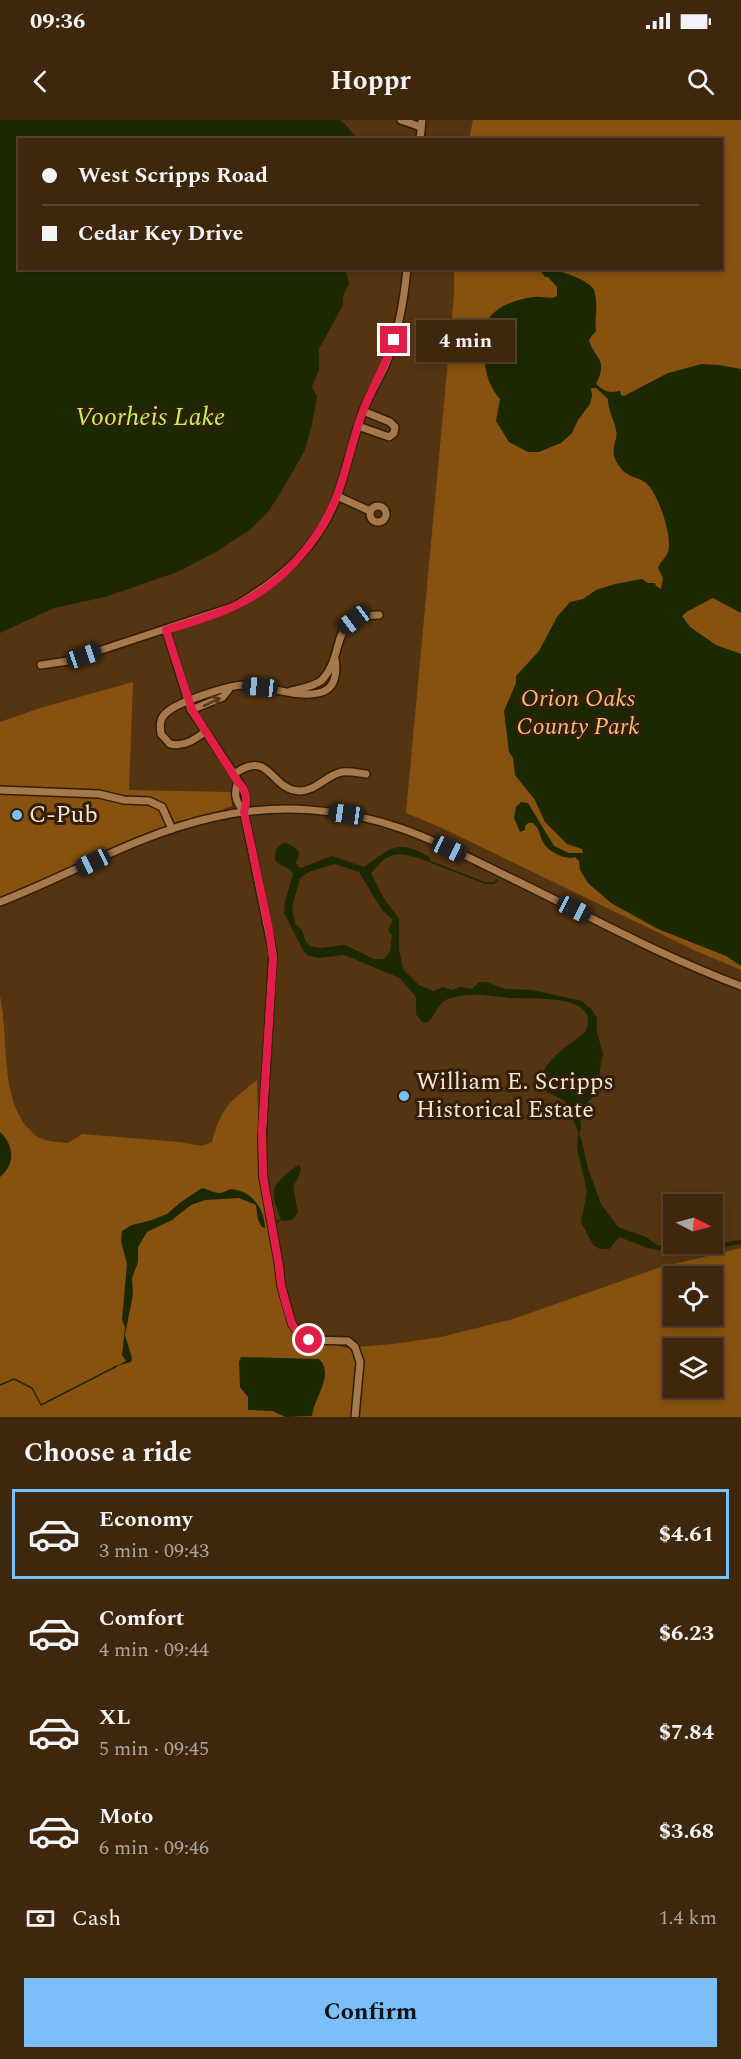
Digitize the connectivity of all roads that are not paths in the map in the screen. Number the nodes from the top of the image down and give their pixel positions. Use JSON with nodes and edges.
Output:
{"nodes":[{"id":1,"x":401,"y":120,"type":"edge"},
{"id":2,"x":421,"y":123,"type":"edge"},
{"id":3,"x":420,"y":138,"type":"edge"},
{"id":4,"x":407,"y":270,"type":"edge"},
{"id":5,"x":363,"y":411,"type":"junction"},
{"id":6,"x":358,"y":426,"type":"junction"},
{"id":7,"x":337,"y":496,"type":"junction"},
{"id":8,"x":370,"y":511,"type":"dead end"},
{"id":9,"x":379,"y":615,"type":"dead end"},
{"id":10,"x":166,"y":630,"type":"junction"},
{"id":11,"x":41,"y":665,"type":"dead end"},
{"id":12,"x":229,"y":689,"type":"junction"},
{"id":13,"x":188,"y":701,"type":"junction"},
{"id":14,"x":192,"y":710,"type":"junction"},
{"id":15,"x":206,"y":732,"type":"junction"},
{"id":16,"x":234,"y":774,"type":"junction"},
{"id":17,"x":366,"y":774,"type":"dead end"},
{"id":18,"x":0,"y":790,"type":"edge"},
{"id":19,"x":244,"y":812,"type":"junction"},
{"id":20,"x":172,"y":829,"type":"junction"},
{"id":21,"x":0,"y":902,"type":"edge"},
{"id":22,"x":741,"y":986,"type":"edge"},
{"id":23,"x":356,"y":1417,"type":"edge"}],
"edges":[{"from":1,"to":2,"type":"street"},
{"from":2,"to":3,"type":"street"},
{"from":4,"to":5,"type":"street"},
{"from":5,"to":6,"type":"street"},
{"from":5,"to":6,"type":"street"},
{"from":6,"to":7,"type":"street"},
{"from":7,"to":8,"type":"street"},
{"from":7,"to":10,"type":"street"},
{"from":9,"to":12,"type":"street"},
{"from":10,"to":11,"type":"street"},
{"from":10,"to":13,"type":"street"},
{"from":12,"to":13,"type":"street"},
{"from":14,"to":12,"type":"street","one_way":true},
{"from":13,"to":14,"type":"street"},
{"from":13,"to":15,"type":"street"},
{"from":14,"to":15,"type":"street"},
{"from":15,"to":16,"type":"street"},
{"from":16,"to":17,"type":"street"},
{"from":16,"to":19,"type":"street"},
{"from":18,"to":20,"type":"street"},
{"from":19,"to":20,"type":"street"},
{"from":19,"to":22,"type":"street"},
{"from":19,"to":23,"type":"street"},
{"from":20,"to":21,"type":"street"}]}
